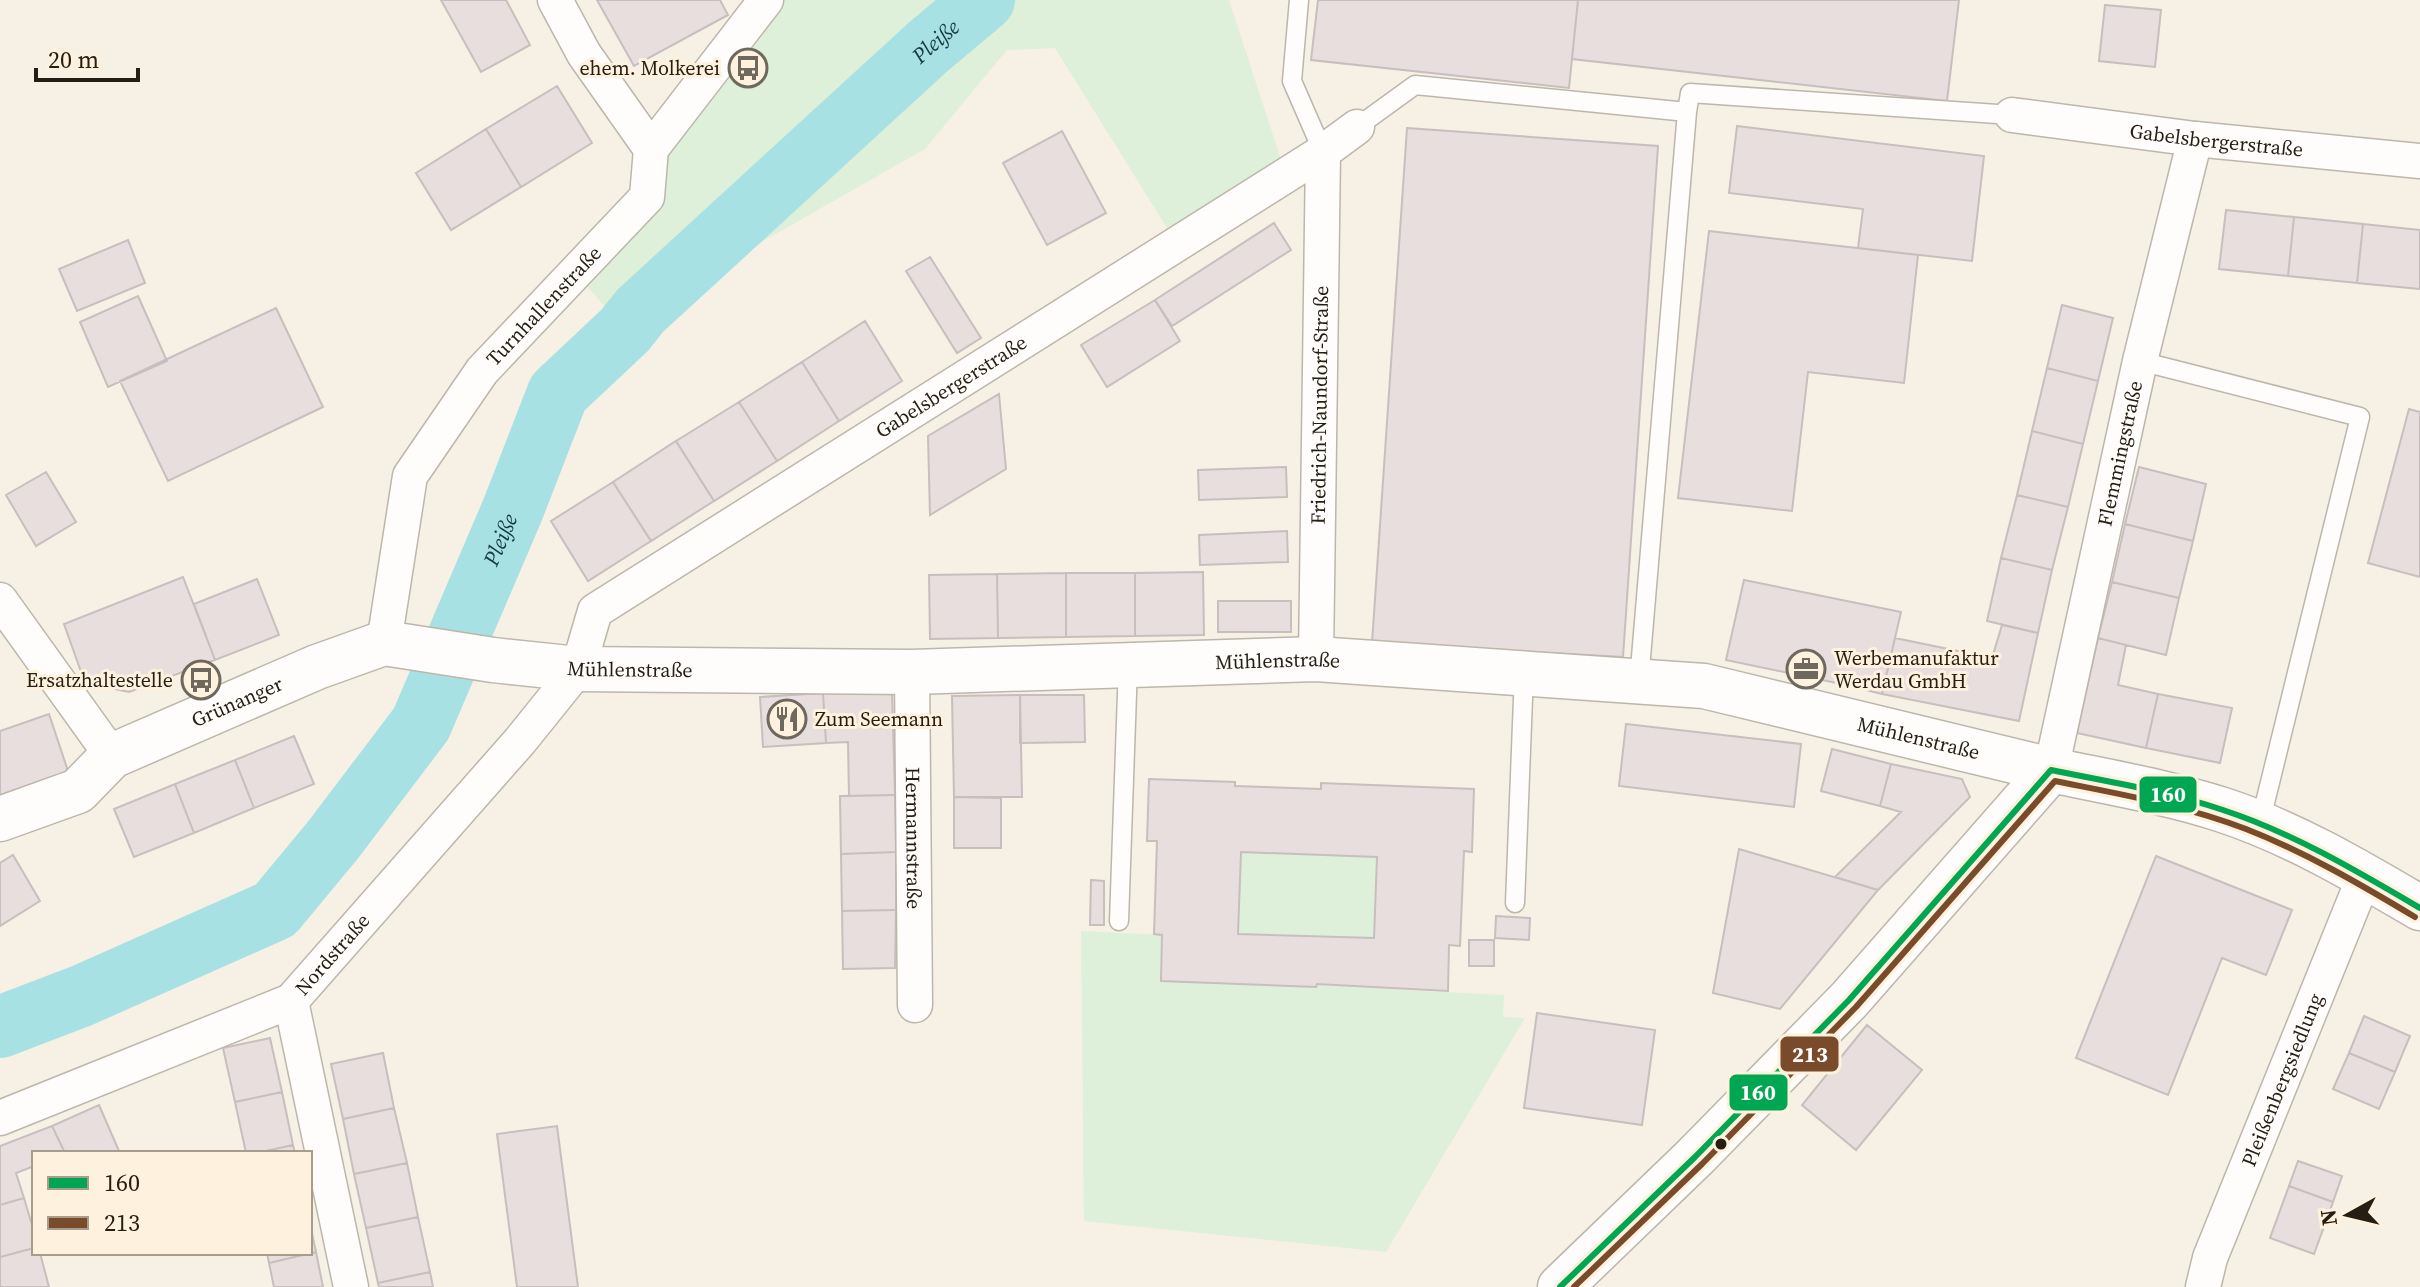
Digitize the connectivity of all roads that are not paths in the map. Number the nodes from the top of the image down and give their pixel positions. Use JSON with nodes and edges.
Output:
{"nodes":[{"id":1,"x":555,"y":0,"type":"edge"},
{"id":2,"x":766,"y":0,"type":"edge"},
{"id":3,"x":1299,"y":0,"type":"edge"},
{"id":4,"x":1687,"y":112,"type":"junction"},
{"id":5,"x":2012,"y":115,"type":"joint"},
{"id":6,"x":1357,"y":127,"type":"joint"},
{"id":7,"x":2195,"y":139,"type":"junction"},
{"id":8,"x":651,"y":149,"type":"junction"},
{"id":9,"x":1323,"y":152,"type":"junction"},
{"id":10,"x":2420,"y":161,"type":"edge"},
{"id":11,"x":2140,"y":361,"type":"junction"},
{"id":12,"x":0,"y":600,"type":"edge"},
{"id":13,"x":400,"y":646,"type":"junction"},
{"id":14,"x":1316,"y":659,"type":"junction"},
{"id":15,"x":493,"y":660,"type":"joint"},
{"id":16,"x":1128,"y":665,"type":"junction"},
{"id":17,"x":578,"y":669,"type":"junction"},
{"id":18,"x":912,"y":672,"type":"junction"},
{"id":19,"x":1524,"y":673,"type":"junction"},
{"id":20,"x":1639,"y":681,"type":"junction"},
{"id":21,"x":112,"y":756,"type":"junction"},
{"id":22,"x":2051,"y":770,"type":"junction"},
{"id":23,"x":0,"y":819,"type":"edge"},
{"id":24,"x":2260,"y":824,"type":"junction"},
{"id":25,"x":2365,"y":875,"type":"junction"},
{"id":26,"x":1515,"y":903,"type":"dead end"},
{"id":27,"x":2420,"y":908,"type":"edge"},
{"id":28,"x":1119,"y":921,"type":"dead end"},
{"id":29,"x":291,"y":1001,"type":"junction"},
{"id":30,"x":915,"y":1005,"type":"dead end"},
{"id":31,"x":0,"y":1118,"type":"edge"},
{"id":32,"x":351,"y":1287,"type":"edge"},
{"id":33,"x":1560,"y":1287,"type":"edge"},
{"id":34,"x":2203,"y":1287,"type":"edge"}],
"edges":[{"from":1,"to":8,"type":"street"},
{"from":2,"to":8,"type":"street"},
{"from":3,"to":9,"type":"lane"},
{"from":4,"to":5,"type":"lane"},
{"from":4,"to":6,"type":"lane"},
{"from":4,"to":20,"type":"lane"},
{"from":5,"to":7,"type":"street","name":"Gabelsbergerstraße"},
{"from":6,"to":9,"type":"street","name":"Gabelsbergerstraße"},
{"from":7,"to":10,"type":"street","name":"Gabelsbergerstraße"},
{"from":7,"to":11,"type":"street","name":"Flemmingstraße"},
{"from":8,"to":13,"type":"street","name":"Turnhallenstraße"},
{"from":9,"to":14,"type":"street","name":"Friedrich-Naundorf-Straße"},
{"from":9,"to":17,"type":"street","name":"Gabelsbergerstraße"},
{"from":11,"to":22,"type":"street","name":"Flemmingstraße"},
{"from":11,"to":24,"type":"lane"},
{"from":12,"to":21,"type":"street"},
{"from":13,"to":15,"type":"street","name":"Grünanger"},
{"from":13,"to":21,"type":"street","name":"Grünanger"},
{"from":14,"to":16,"type":"street","name":"Mühlenstraße"},
{"from":14,"to":19,"type":"street","name":"Mühlenstraße"},
{"from":15,"to":17,"type":"street","name":"Mühlenstraße"},
{"from":16,"to":18,"type":"street","name":"Mühlenstraße"},
{"from":16,"to":28,"type":"lane"},
{"from":17,"to":18,"type":"street","name":"Mühlenstraße"},
{"from":17,"to":29,"type":"street","name":"Nordstraße"},
{"from":18,"to":30,"type":"street","name":"Hermannstraße"},
{"from":19,"to":20,"type":"street","name":"Mühlenstraße"},
{"from":19,"to":26,"type":"lane"},
{"from":20,"to":22,"type":"street","name":"Mühlenstraße"},
{"from":21,"to":23,"type":"street","name":"Grünanger"},
{"from":22,"to":24,"type":"street","name":"Mühlenstraße"},
{"from":22,"to":33,"type":"street"},
{"from":24,"to":25,"type":"street","name":"Mühlenstraße"},
{"from":25,"to":27,"type":"street","name":"Mühlenstraße"},
{"from":25,"to":34,"type":"street","name":"Pleißenbergsiedlung"},
{"from":29,"to":31,"type":"street","name":"Nordstraße"},
{"from":29,"to":32,"type":"street"}]}
